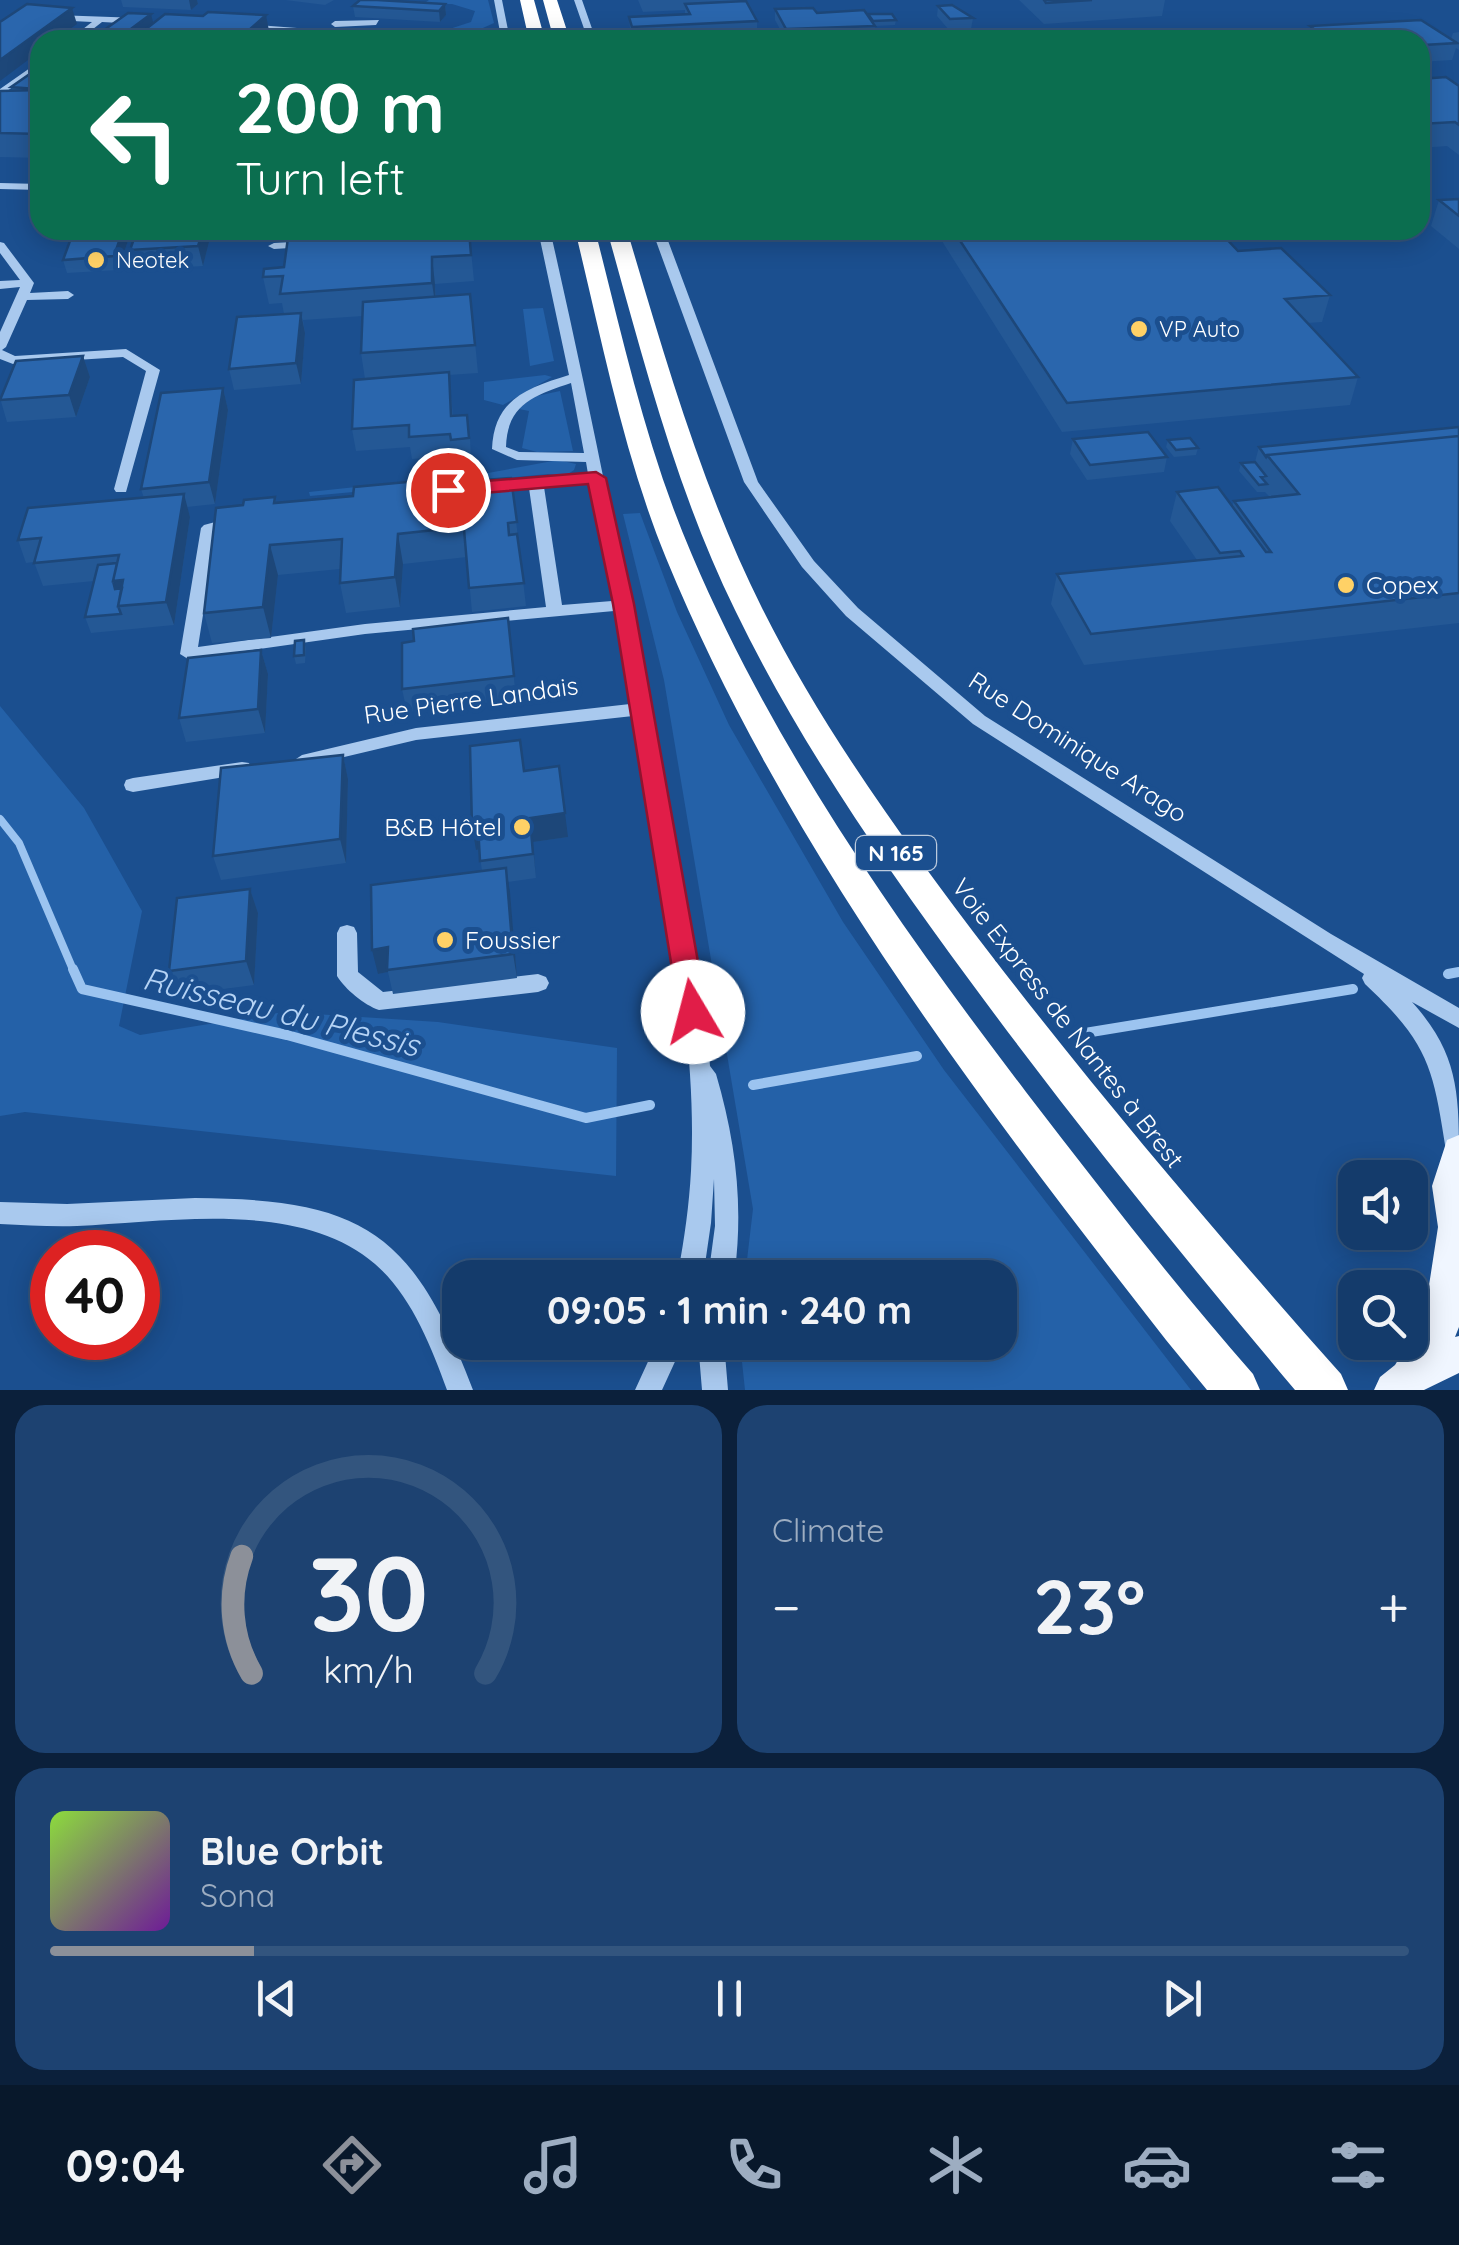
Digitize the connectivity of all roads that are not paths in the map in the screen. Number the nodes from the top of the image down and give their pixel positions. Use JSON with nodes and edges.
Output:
{"nodes":[{"id":1,"x":498,"y":0,"type":"edge"},
{"id":2,"x":526,"y":0,"type":"edge"},
{"id":3,"x":550,"y":0,"type":"edge"},
{"id":4,"x":578,"y":0,"type":"edge"},
{"id":5,"x":354,"y":6,"type":"edge"},
{"id":6,"x":50,"y":18,"type":"edge"},
{"id":7,"x":100,"y":20,"type":"junction"},
{"id":8,"x":343,"y":21,"type":"junction"},
{"id":9,"x":146,"y":22,"type":"edge"},
{"id":10,"x":376,"y":22,"type":"edge"},
{"id":11,"x":233,"y":26,"type":"edge"},
{"id":12,"x":86,"y":30,"type":"edge"},
{"id":13,"x":320,"y":30,"type":"joint"},
{"id":14,"x":504,"y":30,"type":"edge"},
{"id":15,"x":534,"y":30,"type":"edge"},
{"id":16,"x":559,"y":30,"type":"edge"},
{"id":17,"x":588,"y":30,"type":"edge"},
{"id":18,"x":30,"y":72,"type":"edge"},
{"id":19,"x":0,"y":94,"type":"edge"},
{"id":20,"x":0,"y":186,"type":"edge"},
{"id":21,"x":30,"y":187,"type":"edge"},
{"id":22,"x":317,"y":240,"type":"edge"},
{"id":23,"x":546,"y":240,"type":"edge"},
{"id":24,"x":588,"y":240,"type":"edge"},
{"id":25,"x":620,"y":240,"type":"edge"},
{"id":26,"x":662,"y":240,"type":"edge"},
{"id":27,"x":0,"y":245,"type":"edge"},
{"id":28,"x":274,"y":246,"type":"dead end"},
{"id":29,"x":28,"y":283,"type":"junction"},
{"id":30,"x":0,"y":284,"type":"edge"},
{"id":31,"x":68,"y":295,"type":"dead end"},
{"id":32,"x":22,"y":297,"type":"junction"},
{"id":33,"x":5,"y":326,"type":"edge"},
{"id":34,"x":0,"y":351,"type":"edge"},
{"id":35,"x":575,"y":378,"type":"junction"},
{"id":36,"x":592,"y":458,"type":"junction"},
{"id":37,"x":596,"y":478,"type":"junction"},
{"id":38,"x":536,"y":483,"type":"junction"},
{"id":39,"x":478,"y":487,"type":"edge"},
{"id":40,"x":121,"y":489,"type":"dead end"},
{"id":41,"x":244,"y":520,"type":"edge"},
{"id":42,"x":624,"y":604,"type":"junction"},
{"id":43,"x":554,"y":612,"type":"junction"},
{"id":44,"x":642,"y":708,"type":"junction"},
{"id":45,"x":133,"y":785,"type":"dead end"},
{"id":46,"x":348,"y":933,"type":"dead end"},
{"id":47,"x":538,"y":983,"type":"dead end"},
{"id":48,"x":1424,"y":1008,"type":"junction"},
{"id":49,"x":1459,"y":1018,"type":"edge"},
{"id":50,"x":698,"y":1050,"type":"junction"},
{"id":51,"x":1459,"y":1150,"type":"edge"},
{"id":52,"x":0,"y":1214,"type":"edge"},
{"id":53,"x":1458,"y":1230,"type":"edge"},
{"id":54,"x":693,"y":1260,"type":"edge"},
{"id":55,"x":724,"y":1260,"type":"edge"},
{"id":56,"x":1459,"y":1354,"type":"edge"},
{"id":57,"x":663,"y":1360,"type":"edge"},
{"id":58,"x":713,"y":1360,"type":"edge"},
{"id":59,"x":1400,"y":1384,"type":"edge"},
{"id":60,"x":460,"y":1390,"type":"edge"},
{"id":61,"x":648,"y":1390,"type":"edge"},
{"id":62,"x":715,"y":1390,"type":"edge"},
{"id":63,"x":1236,"y":1390,"type":"edge"},
{"id":64,"x":1325,"y":1390,"type":"edge"}],
"edges":[{"from":1,"to":14,"type":"street"},
{"from":2,"to":15,"type":"highway"},
{"from":3,"to":16,"type":"highway"},
{"from":4,"to":17,"type":"street"},
{"from":5,"to":8,"type":"street"},
{"from":6,"to":7,"type":"street"},
{"from":7,"to":9,"type":"street"},
{"from":7,"to":12,"type":"street"},
{"from":8,"to":10,"type":"street"},
{"from":8,"to":13,"type":"street"},
{"from":11,"to":13,"type":"street"},
{"from":18,"to":19,"type":"street"},
{"from":20,"to":21,"type":"street"},
{"from":22,"to":28,"type":"street"},
{"from":23,"to":35,"type":"street"},
{"from":24,"to":63,"type":"highway","number":"N 165"},
{"from":25,"to":64,"type":"highway","name":"Voie Express de Nantes à Brest","number":"N 165"},
{"from":26,"to":48,"type":"street","name":"Rue Dominique Arago"},
{"from":27,"to":29,"type":"street"},
{"from":29,"to":30,"type":"street"},
{"from":29,"to":32,"type":"street"},
{"from":31,"to":32,"type":"street"},
{"from":32,"to":33,"type":"street"},
{"from":33,"to":34,"type":"street"},
{"from":34,"to":40,"type":"street"},
{"from":35,"to":36,"type":"street"},
{"from":35,"to":36,"type":"street"},
{"from":36,"to":37,"type":"street"},
{"from":37,"to":38,"type":"street"},
{"from":37,"to":42,"type":"street"},
{"from":38,"to":39,"type":"street"},
{"from":38,"to":43,"type":"street"},
{"from":41,"to":43,"type":"street"},
{"from":42,"to":43,"type":"street"},
{"from":42,"to":44,"type":"street"},
{"from":44,"to":45,"type":"street","name":"Rue Pierre Landais"},
{"from":44,"to":50,"type":"street"},
{"from":46,"to":47,"type":"street"},
{"from":48,"to":49,"type":"street","name":"Rue Dominique Arago"},
{"from":48,"to":51,"type":"street","name":"Rue Dominique Arago"},
{"from":50,"to":54,"type":"street"},
{"from":50,"to":55,"type":"street"},
{"from":51,"to":53,"type":"main road"},
{"from":52,"to":60,"type":"street"},
{"from":53,"to":59,"type":"main road"},
{"from":56,"to":59,"type":"main road"},
{"from":57,"to":61,"type":"street"},
{"from":58,"to":62,"type":"street"}]}
